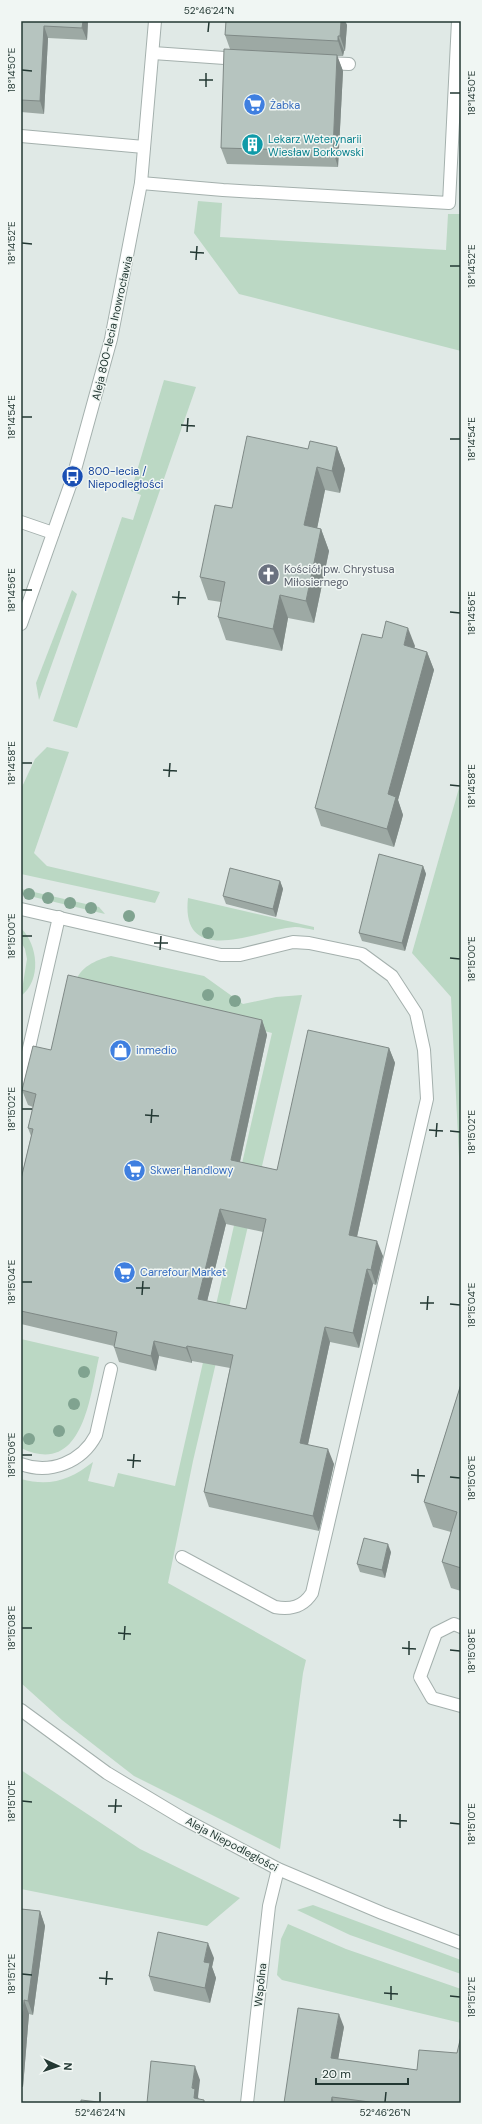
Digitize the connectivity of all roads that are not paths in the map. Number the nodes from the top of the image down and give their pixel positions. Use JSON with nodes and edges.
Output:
{"nodes":[{"id":1,"x":155,"y":21,"type":"edge"},
{"id":2,"x":458,"y":21,"type":"edge"},
{"id":3,"x":153,"y":54,"type":"junction"},
{"id":4,"x":251,"y":59,"type":"edge"},
{"id":5,"x":311,"y":62,"type":"edge"},
{"id":6,"x":349,"y":64,"type":"dead end"},
{"id":7,"x":21,"y":136,"type":"edge"},
{"id":8,"x":144,"y":147,"type":"junction"},
{"id":9,"x":141,"y":183,"type":"junction"},
{"id":10,"x":21,"y":522,"type":"edge"},
{"id":11,"x":53,"y":533,"type":"junction"},
{"id":12,"x":21,"y":624,"type":"edge"},
{"id":13,"x":21,"y":909,"type":"edge"},
{"id":14,"x":59,"y":917,"type":"junction"},
{"id":15,"x":21,"y":1083,"type":"edge"},
{"id":16,"x":111,"y":1369,"type":"dead end"},
{"id":17,"x":21,"y":1464,"type":"edge"},
{"id":18,"x":182,"y":1557,"type":"dead end"},
{"id":19,"x":461,"y":1627,"type":"edge"},
{"id":20,"x":461,"y":1706,"type":"edge"},
{"id":21,"x":21,"y":1710,"type":"edge"},
{"id":22,"x":278,"y":1869,"type":"junction"},
{"id":23,"x":461,"y":1943,"type":"edge"},
{"id":24,"x":247,"y":2103,"type":"edge"}],
"edges":[{"from":1,"to":3,"type":"street","name":"Aleja 800-lecia Inowrocławia"},
{"from":2,"to":9,"type":"street"},
{"from":3,"to":4,"type":"street"},
{"from":3,"to":8,"type":"street","name":"Aleja 800-lecia Inowrocławia"},
{"from":5,"to":6,"type":"street"},
{"from":7,"to":8,"type":"street"},
{"from":8,"to":9,"type":"street","name":"Aleja 800-lecia Inowrocławia"},
{"from":9,"to":11,"type":"street","name":"Aleja 800-lecia Inowrocławia"},
{"from":10,"to":11,"type":"street"},
{"from":11,"to":12,"type":"street","name":"Aleja 800-lecia Inowrocławia"},
{"from":13,"to":14,"type":"street"},
{"from":14,"to":15,"type":"street"},
{"from":14,"to":18,"type":"street"},
{"from":16,"to":17,"type":"street"},
{"from":19,"to":20,"type":"street"},
{"from":21,"to":22,"type":"street","name":"Aleja Niepodległości"},
{"from":22,"to":23,"type":"street","name":"Aleja Niepodległości"},
{"from":22,"to":24,"type":"street","name":"Wspólna"}]}
